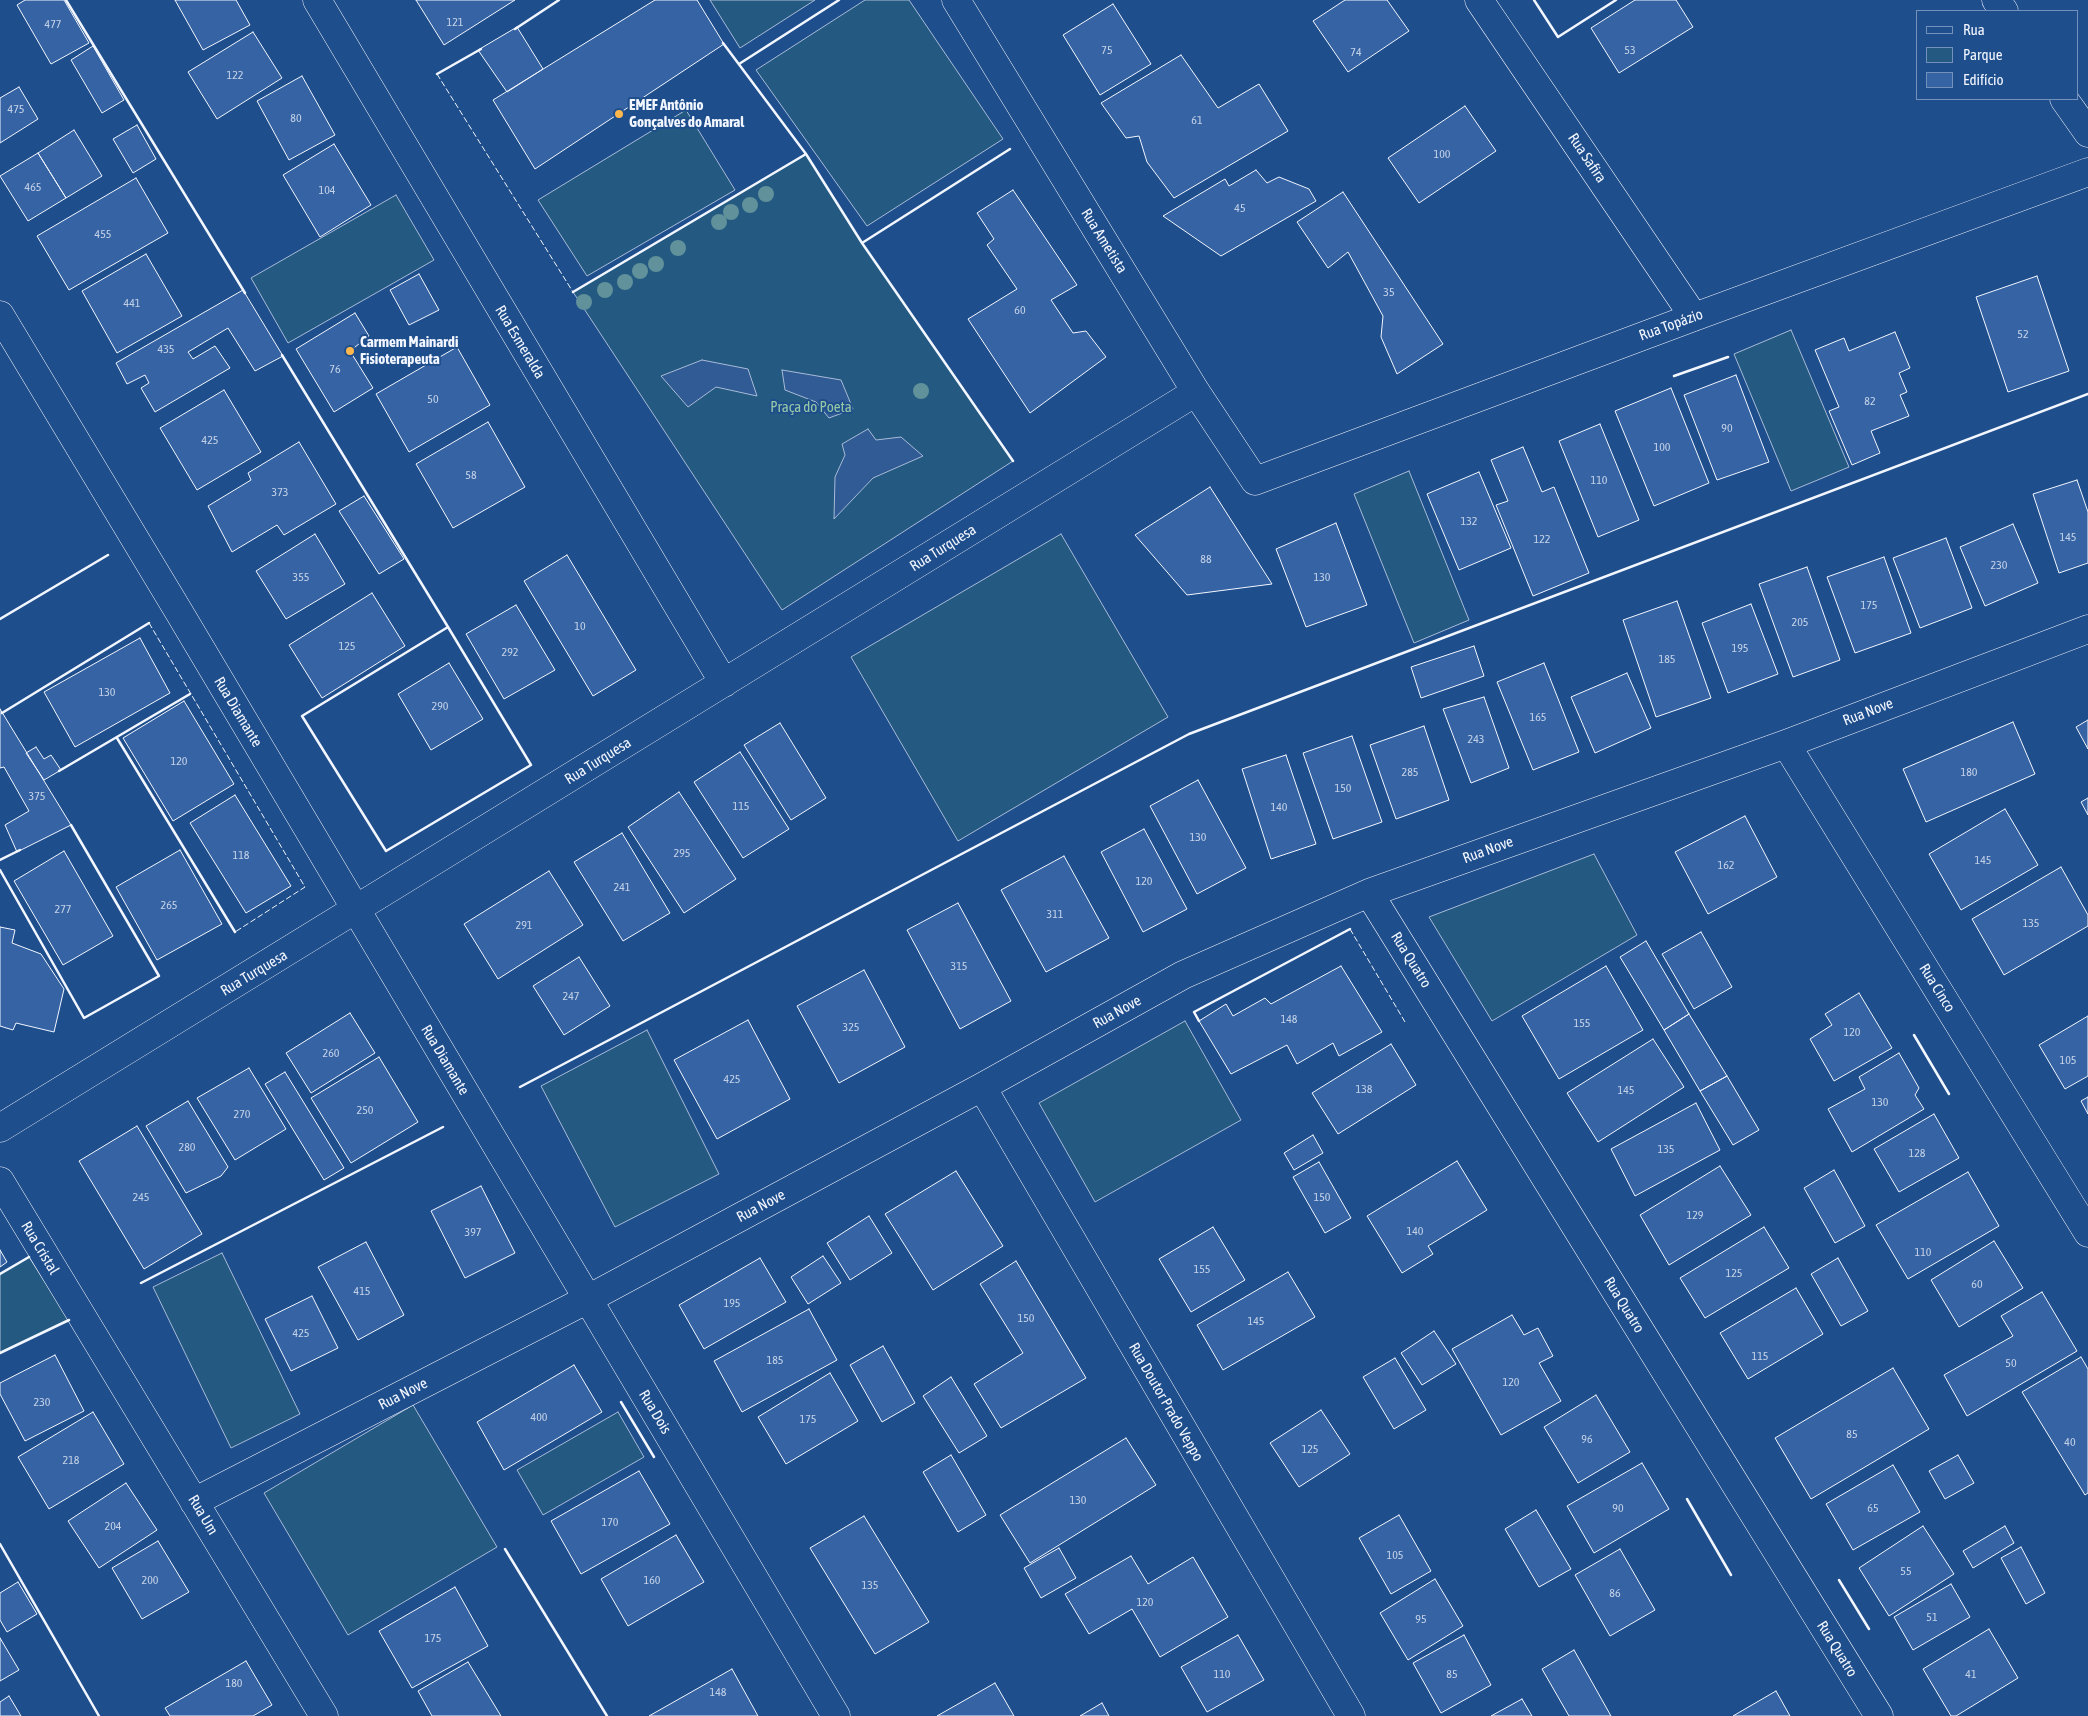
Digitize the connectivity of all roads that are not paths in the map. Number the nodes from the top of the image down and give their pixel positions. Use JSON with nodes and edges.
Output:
{"nodes":[{"id":1,"x":317,"y":0,"type":"edge"},
{"id":2,"x":956,"y":0,"type":"edge"},
{"id":3,"x":1479,"y":0,"type":"edge"},
{"id":4,"x":2065,"y":100,"type":"edge"},
{"id":5,"x":2088,"y":133,"type":"edge"},
{"id":6,"x":2088,"y":172,"type":"edge"},
{"id":7,"x":0,"y":315,"type":"edge"},
{"id":8,"x":1694,"y":317,"type":"junction"},
{"id":9,"x":1196,"y":392,"type":"junction"},
{"id":10,"x":1255,"y":481,"type":"joint"},
{"id":11,"x":2088,"y":629,"type":"edge"},
{"id":12,"x":724,"y":683,"type":"junction"},
{"id":13,"x":1786,"y":744,"type":"junction"},
{"id":14,"x":1369,"y":893,"type":"junction"},
{"id":15,"x":356,"y":910,"type":"junction"},
{"id":16,"x":982,"y":1087,"type":"junction"},
{"id":17,"x":475,"y":1109,"type":"joint"},
{"id":18,"x":0,"y":1128,"type":"edge"},
{"id":19,"x":0,"y":1181,"type":"edge"},
{"id":20,"x":2088,"y":1233,"type":"edge"},
{"id":21,"x":588,"y":1300,"type":"junction"},
{"id":22,"x":81,"y":1315,"type":"joint"},
{"id":23,"x":194,"y":1502,"type":"junction"},
{"id":24,"x":324,"y":1716,"type":"edge"},
{"id":25,"x":836,"y":1716,"type":"edge"},
{"id":26,"x":1350,"y":1716,"type":"edge"},
{"id":27,"x":1879,"y":1716,"type":"edge"}],
"edges":[{"from":1,"to":12,"type":"street","name":"Rua Esmeralda"},
{"from":2,"to":9,"type":"street","name":"Rua Ametista"},
{"from":3,"to":8,"type":"street","name":"Rua Safira"},
{"from":4,"to":5,"type":"street"},
{"from":6,"to":8,"type":"street","name":"Rua Topázio"},
{"from":7,"to":15,"type":"street","name":"Rua Diamante"},
{"from":8,"to":10,"type":"street","name":"Rua Topázio"},
{"from":9,"to":10,"type":"street","name":"Rua Ametista"},
{"from":9,"to":12,"type":"street","name":"Rua Turquesa"},
{"from":11,"to":13,"type":"street","name":"Rua Nove"},
{"from":12,"to":15,"type":"street","name":"Rua Turquesa"},
{"from":13,"to":14,"type":"street","name":"Rua Nove"},
{"from":13,"to":20,"type":"street","name":"Rua Cinco"},
{"from":14,"to":16,"type":"street","name":"Rua Nove"},
{"from":14,"to":27,"type":"street","name":"Rua Quatro"},
{"from":15,"to":17,"type":"street","name":"Rua Diamante"},
{"from":15,"to":18,"type":"street","name":"Rua Turquesa"},
{"from":16,"to":21,"type":"street","name":"Rua Nove"},
{"from":16,"to":26,"type":"street","name":"Rua Doutor Prado Veppo"},
{"from":17,"to":21,"type":"street","name":"Rua Dois"},
{"from":19,"to":22,"type":"street","name":"Rua Cristal"},
{"from":21,"to":23,"type":"street","name":"Rua Nove"},
{"from":21,"to":25,"type":"street","name":"Rua Dois"},
{"from":22,"to":23,"type":"street","name":"Rua Um"},
{"from":23,"to":24,"type":"street","name":"Rua Um"}]}
